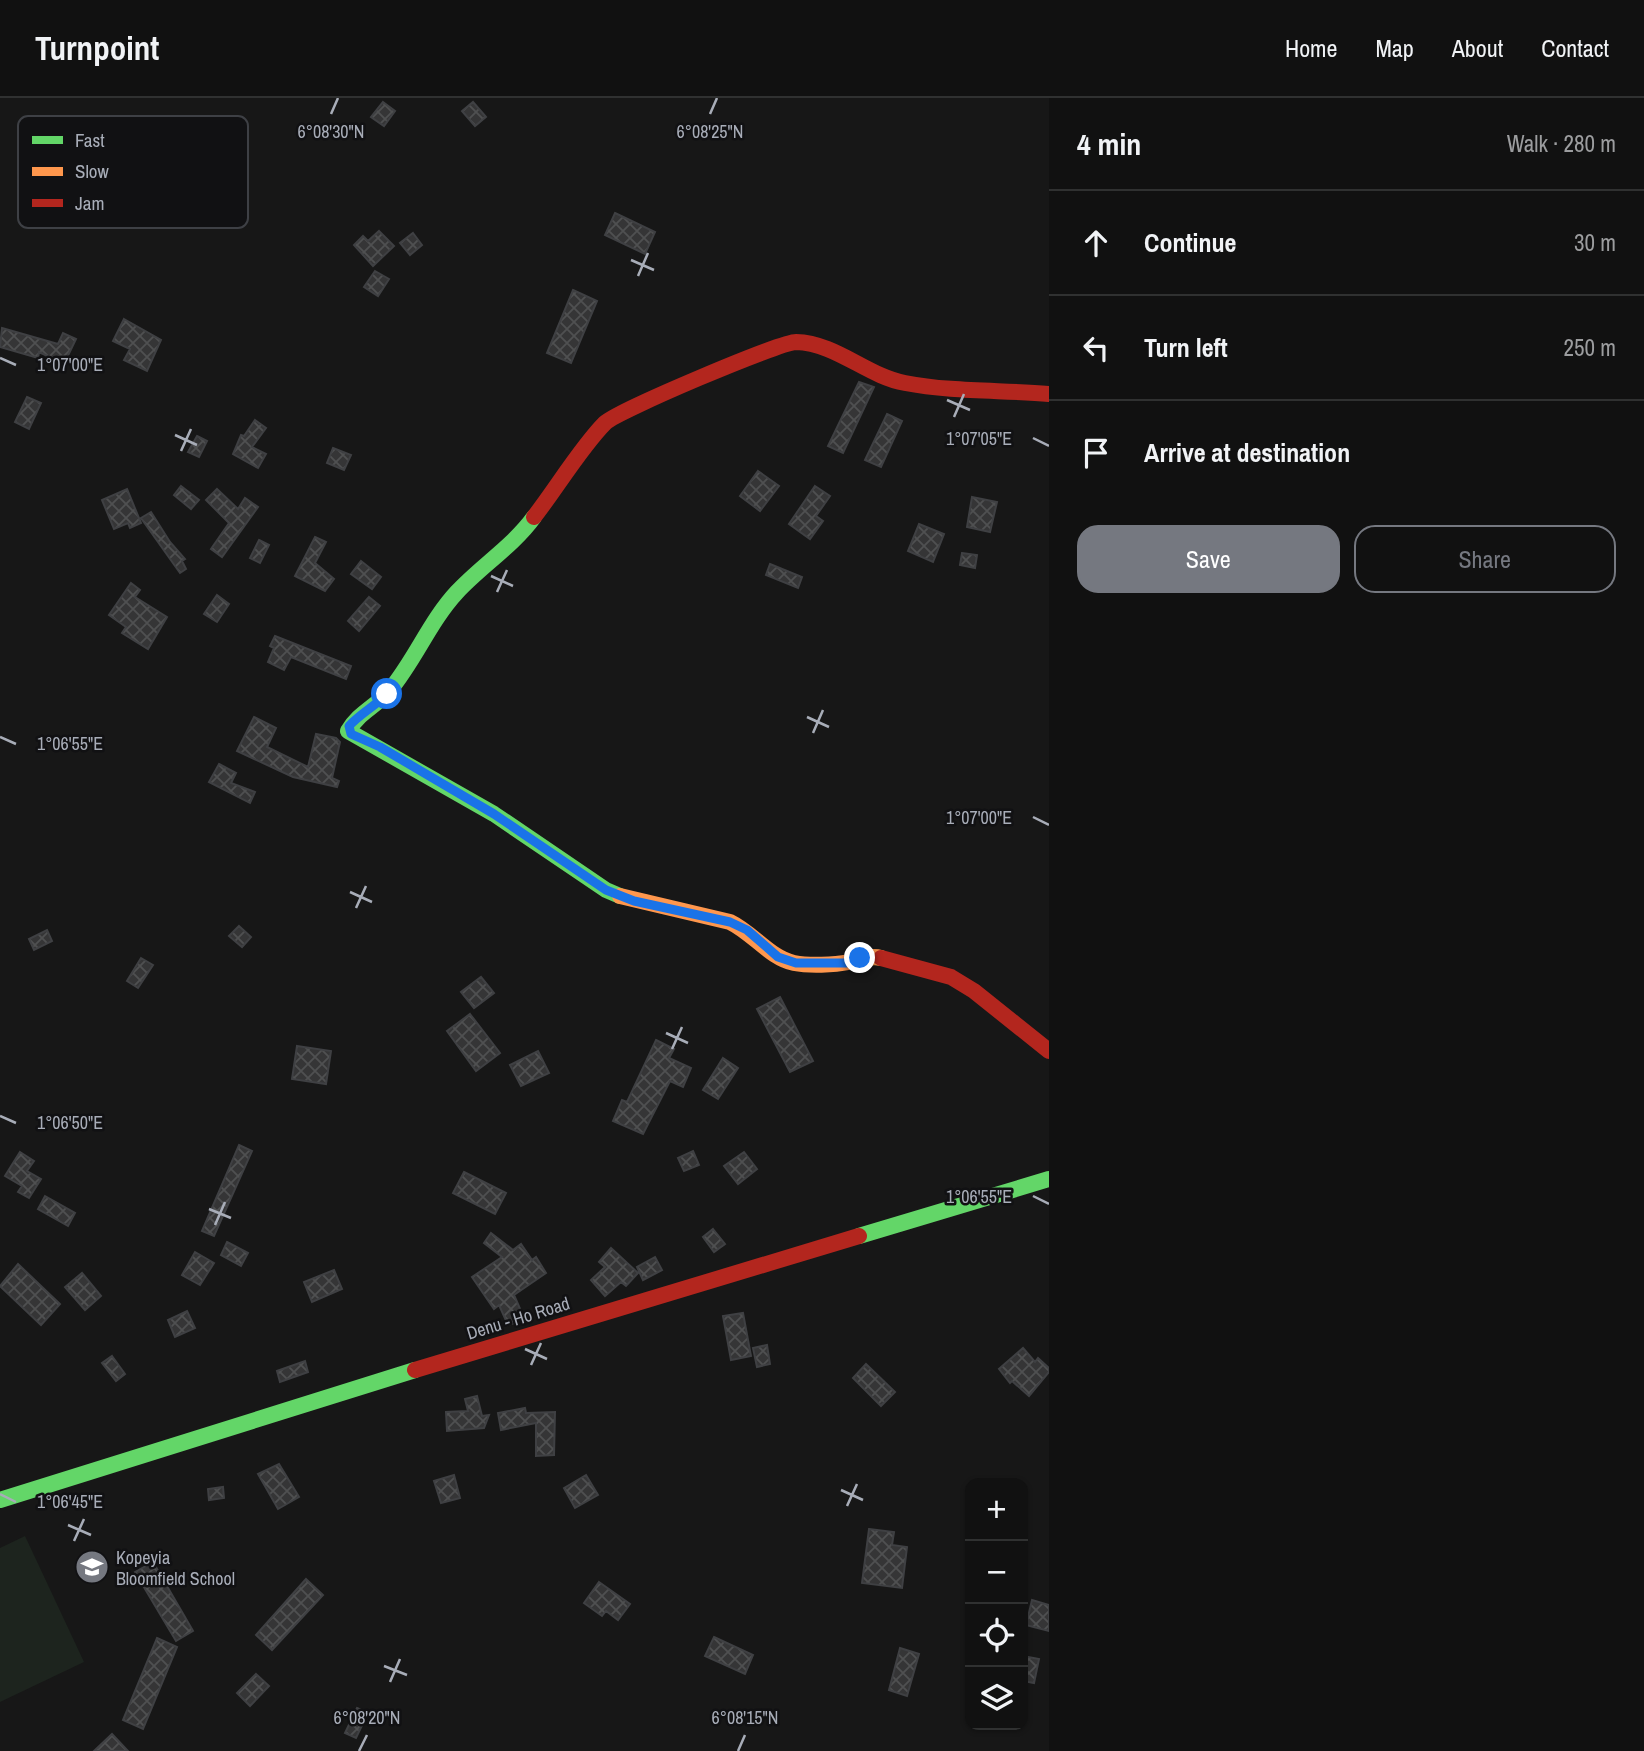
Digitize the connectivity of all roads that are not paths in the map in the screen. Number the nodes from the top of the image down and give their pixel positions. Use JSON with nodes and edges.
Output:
{"nodes":[{"id":1,"x":1049,"y":394,"type":"edge"},
{"id":2,"x":1049,"y":1051,"type":"edge"},
{"id":3,"x":1049,"y":1179,"type":"edge"},
{"id":4,"x":0,"y":1500,"type":"edge"}],
"edges":[{"from":1,"to":2,"type":"street"},
{"from":3,"to":4,"type":"street","name":"Denu - Ho Road"}]}
